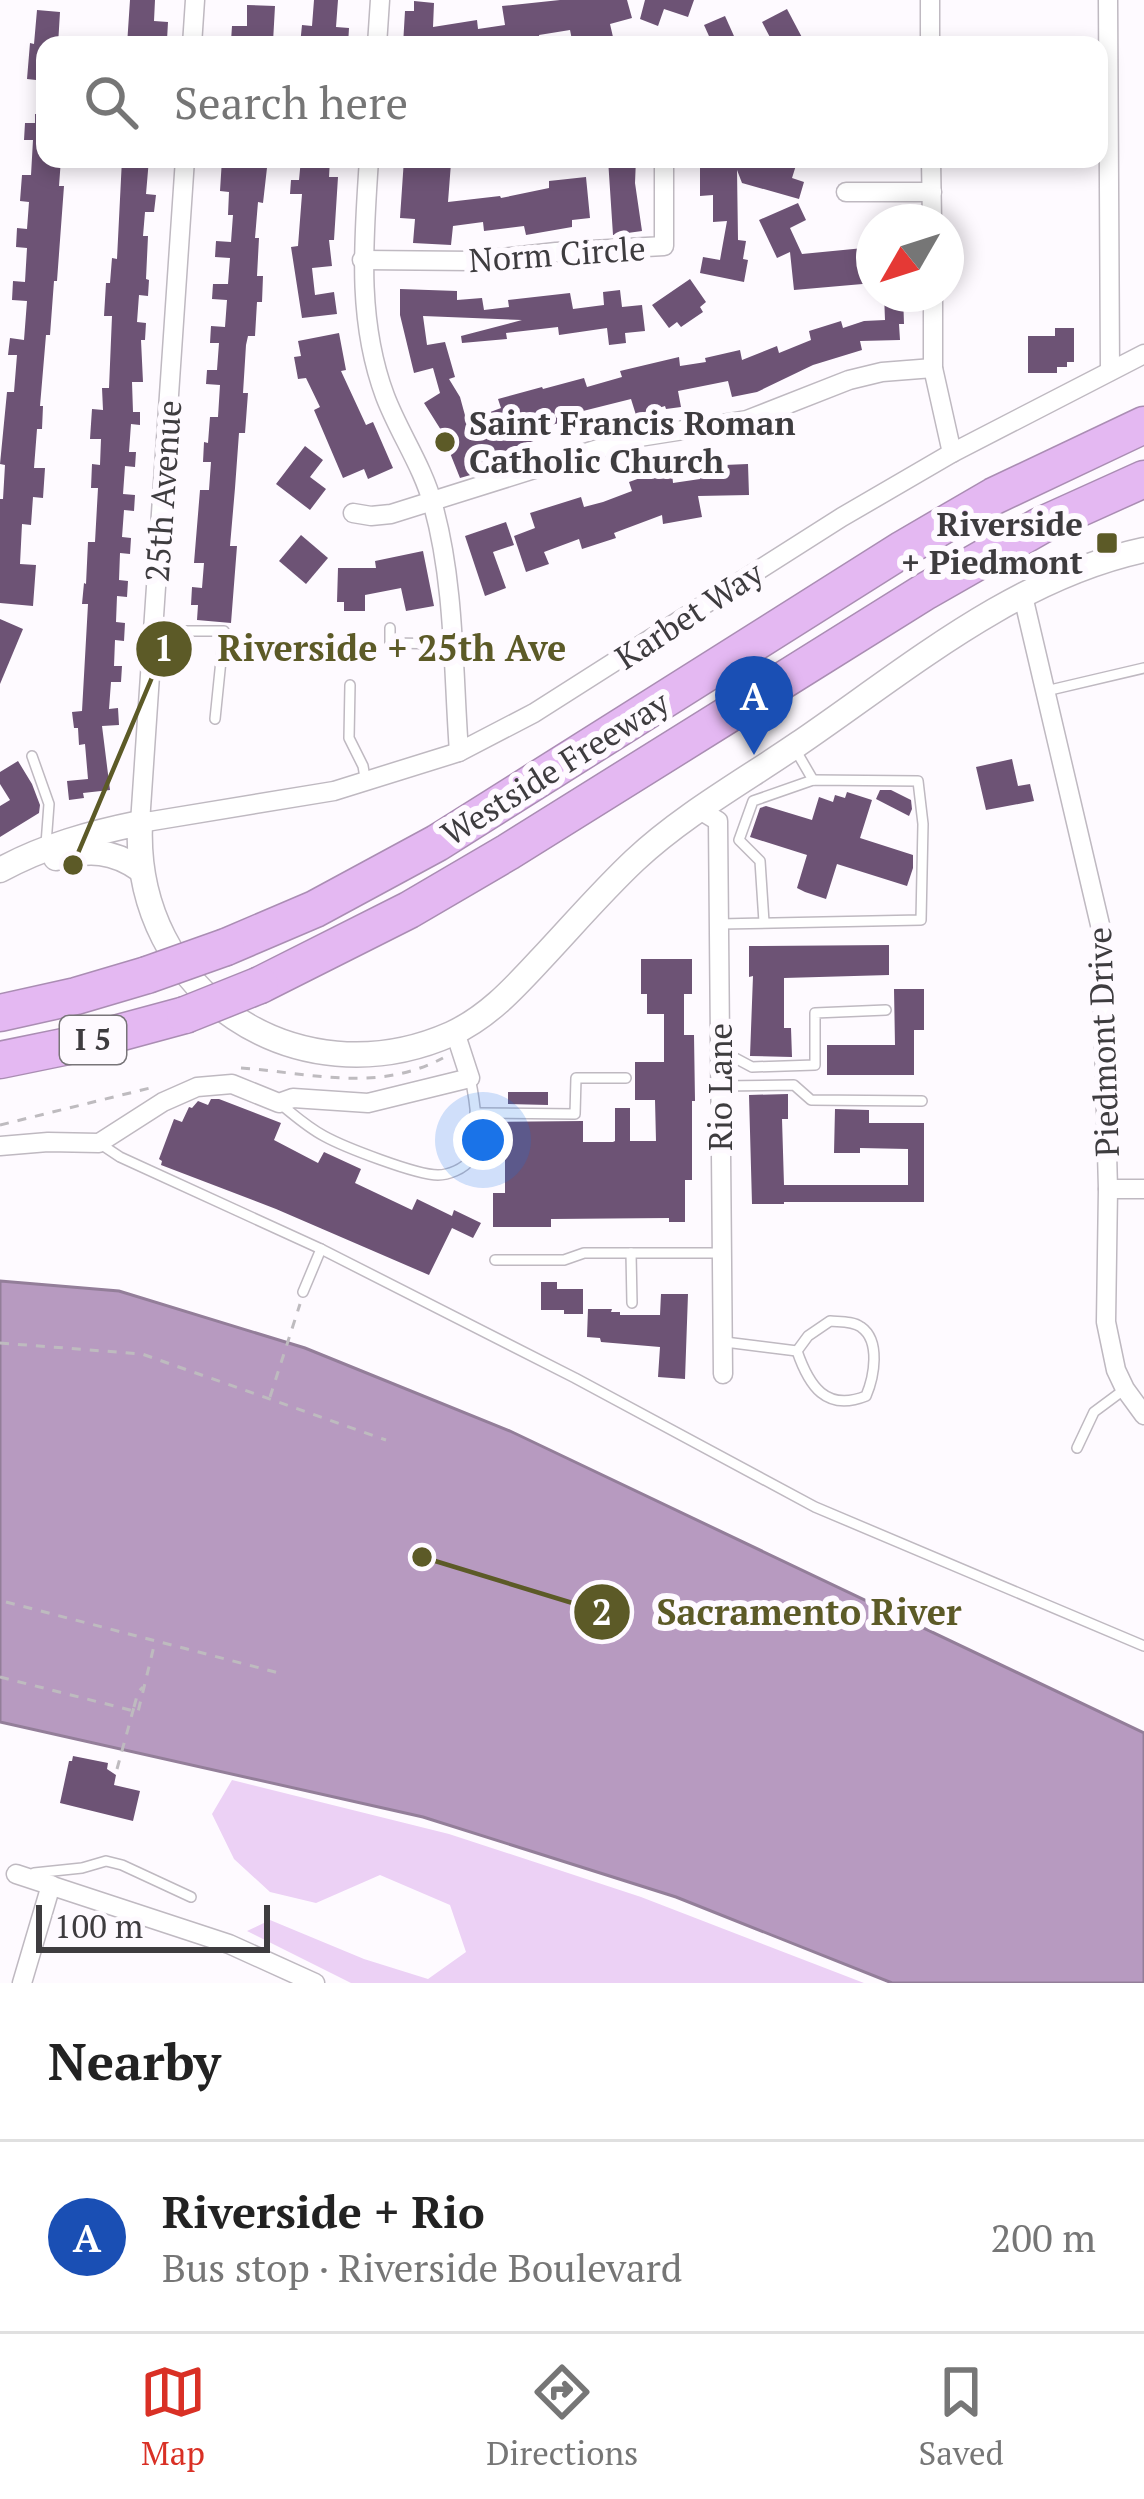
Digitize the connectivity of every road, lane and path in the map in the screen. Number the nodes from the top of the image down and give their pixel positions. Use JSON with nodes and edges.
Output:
{"nodes":[{"id":1,"x":195,"y":0,"type":"edge"},
{"id":2,"x":380,"y":0,"type":"edge"},
{"id":3,"x":930,"y":0,"type":"edge"},
{"id":4,"x":1108,"y":0,"type":"edge"},
{"id":5,"x":193,"y":36,"type":"edge"},
{"id":6,"x":378,"y":36,"type":"edge"},
{"id":7,"x":930,"y":36,"type":"edge"},
{"id":8,"x":184,"y":168,"type":"edge"},
{"id":9,"x":368,"y":168,"type":"edge"},
{"id":10,"x":664,"y":168,"type":"edge"},
{"id":11,"x":931,"y":168,"type":"edge"},
{"id":12,"x":846,"y":192,"type":"dead end"},
{"id":13,"x":932,"y":192,"type":"junction"},
{"id":14,"x":932,"y":204,"type":"edge"},
{"id":15,"x":362,"y":260,"type":"junction"},
{"id":16,"x":933,"y":312,"type":"edge"},
{"id":17,"x":1144,"y":354,"type":"edge"},
{"id":18,"x":933,"y":368,"type":"junction"},
{"id":19,"x":1110,"y":371,"type":"junction"},
{"id":20,"x":1144,"y":424,"type":"edge"},
{"id":21,"x":952,"y":453,"type":"junction"},
{"id":22,"x":1144,"y":478,"type":"edge"},
{"id":23,"x":432,"y":501,"type":"junction"},
{"id":24,"x":353,"y":513,"type":"dead end"},
{"id":25,"x":1144,"y":550,"type":"edge"},
{"id":26,"x":1023,"y":596,"type":"junction"},
{"id":27,"x":390,"y":628,"type":"dead end"},
{"id":28,"x":154,"y":631,"type":"junction"},
{"id":29,"x":451,"y":644,"type":"junction"},
{"id":30,"x":1144,"y":668,"type":"edge"},
{"id":31,"x":350,"y":685,"type":"dead end"},
{"id":32,"x":1046,"y":691,"type":"junction"},
{"id":33,"x":215,"y":718,"type":"dead end"},
{"id":34,"x":794,"y":747,"type":"junction"},
{"id":35,"x":459,"y":752,"type":"junction"},
{"id":36,"x":32,"y":756,"type":"dead end"},
{"id":37,"x":813,"y":780,"type":"junction"},
{"id":38,"x":366,"y":782,"type":"junction"},
{"id":39,"x":700,"y":810,"type":"junction"},
{"id":40,"x":140,"y":824,"type":"junction"},
{"id":41,"x":729,"y":841,"type":"junction"},
{"id":42,"x":45,"y":849,"type":"junction"},
{"id":43,"x":6,"y":866,"type":"edge"},
{"id":44,"x":140,"y":870,"type":"junction"},
{"id":45,"x":764,"y":922,"type":"junction"},
{"id":46,"x":718,"y":924,"type":"junction"},
{"id":47,"x":886,"y":1010,"type":"dead end"},
{"id":48,"x":0,"y":1012,"type":"edge"},
{"id":49,"x":454,"y":1032,"type":"junction"},
{"id":50,"x":720,"y":1050,"type":"junction"},
{"id":51,"x":0,"y":1060,"type":"edge"},
{"id":52,"x":470,"y":1078,"type":"junction"},
{"id":53,"x":626,"y":1078,"type":"dead end"},
{"id":54,"x":720,"y":1086,"type":"junction"},
{"id":55,"x":922,"y":1101,"type":"dead end"},
{"id":56,"x":279,"y":1103,"type":"junction"},
{"id":57,"x":475,"y":1113,"type":"junction"},
{"id":58,"x":99,"y":1143,"type":"junction"},
{"id":59,"x":0,"y":1146,"type":"edge"},
{"id":60,"x":1108,"y":1189,"type":"junction"},
{"id":61,"x":1144,"y":1189,"type":"edge"},
{"id":62,"x":321,"y":1249,"type":"junction"},
{"id":63,"x":631,"y":1253,"type":"junction"},
{"id":64,"x":722,"y":1253,"type":"junction"},
{"id":65,"x":495,"y":1260,"type":"dead end"},
{"id":66,"x":303,"y":1292,"type":"dead end"},
{"id":67,"x":632,"y":1303,"type":"dead end"},
{"id":68,"x":298,"y":1308,"type":"dead end"},
{"id":69,"x":723,"y":1342,"type":"junction"},
{"id":70,"x":0,"y":1343,"type":"edge"},
{"id":71,"x":796,"y":1352,"type":"junction"},
{"id":72,"x":723,"y":1374,"type":"dead end"},
{"id":73,"x":1125,"y":1389,"type":"junction"},
{"id":74,"x":269,"y":1399,"type":"junction"},
{"id":75,"x":1144,"y":1415,"type":"edge"},
{"id":76,"x":386,"y":1440,"type":"dead end"},
{"id":77,"x":1077,"y":1448,"type":"dead end"},
{"id":78,"x":6,"y":1602,"type":"dead end"},
{"id":79,"x":154,"y":1646,"type":"dead end"},
{"id":80,"x":1144,"y":1646,"type":"edge"},
{"id":81,"x":284,"y":1674,"type":"dead end"},
{"id":82,"x":0,"y":1677,"type":"edge"},
{"id":83,"x":143,"y":1687,"type":"junction"},
{"id":84,"x":117,"y":1768,"type":"dead end"},
{"id":85,"x":16,"y":1874,"type":"joint"},
{"id":86,"x":51,"y":1885,"type":"junction"},
{"id":87,"x":191,"y":1897,"type":"dead end"},
{"id":88,"x":22,"y":1983,"type":"edge"},
{"id":89,"x":315,"y":1983,"type":"edge"}],
"edges":[{"from":1,"to":5,"type":"street"},
{"from":2,"to":6,"type":"street"},
{"from":3,"to":7,"type":"street"},
{"from":4,"to":19,"type":"street"},
{"from":8,"to":28,"type":"street","name":"25th Avenue"},
{"from":9,"to":15,"type":"street"},
{"from":10,"to":15,"type":"street","name":"Norm Circle"},
{"from":11,"to":13,"type":"street"},
{"from":12,"to":13,"type":"street"},
{"from":13,"to":14,"type":"street"},
{"from":15,"to":23,"type":"street"},
{"from":16,"to":18,"type":"street"},
{"from":17,"to":19,"type":"street","name":"Karbet Way"},
{"from":18,"to":21,"type":"street"},
{"from":18,"to":23,"type":"street"},
{"from":19,"to":21,"type":"street","name":"Karbet Way"},
{"from":20,"to":48,"type":"highway","name":"Westside Freeway","number":"I 5","bridge":true},
{"from":21,"to":35,"type":"street","name":"Karbet Way"},
{"from":22,"to":51,"type":"highway","name":"Westside Freeway","number":"I 5","bridge":true},
{"from":23,"to":24,"type":"street"},
{"from":23,"to":29,"type":"street"},
{"from":25,"to":26,"type":"street"},
{"from":26,"to":32,"type":"street","name":"Piedmont Drive"},
{"from":26,"to":34,"type":"street"},
{"from":27,"to":29,"type":"lane"},
{"from":28,"to":33,"type":"lane"},
{"from":28,"to":40,"type":"street","name":"25th Avenue"},
{"from":29,"to":35,"type":"street"},
{"from":30,"to":32,"type":"lane"},
{"from":31,"to":38,"type":"lane"},
{"from":32,"to":60,"type":"street","name":"Piedmont Drive"},
{"from":34,"to":37,"type":"lane"},
{"from":34,"to":39,"type":"street"},
{"from":35,"to":38,"type":"street","name":"Karbet Way"},
{"from":36,"to":42,"type":"lane"},
{"from":37,"to":41,"type":"lane"},
{"from":37,"to":45,"type":"lane"},
{"from":38,"to":40,"type":"street","name":"Karbet Way"},
{"from":39,"to":41,"type":"street"},
{"from":39,"to":49,"type":"street"},
{"from":40,"to":42,"type":"street"},
{"from":40,"to":44,"type":"street"},
{"from":41,"to":45,"type":"lane"},
{"from":41,"to":46,"type":"street","name":"Rio Lane"},
{"from":42,"to":43,"type":"street"},
{"from":43,"to":44,"type":"street"},
{"from":44,"to":49,"type":"street"},
{"from":45,"to":46,"type":"lane"},
{"from":46,"to":50,"type":"street","name":"Rio Lane"},
{"from":47,"to":50,"type":"lane"},
{"from":49,"to":52,"type":"street"},
{"from":50,"to":54,"type":"street","name":"Rio Lane"},
{"from":52,"to":56,"type":"street"},
{"from":52,"to":57,"type":"lane"},
{"from":53,"to":57,"type":"lane"},
{"from":54,"to":55,"type":"lane"},
{"from":54,"to":64,"type":"street","name":"Rio Lane"},
{"from":56,"to":57,"type":"lane"},
{"from":56,"to":58,"type":"street"},
{"from":58,"to":59,"type":"street"},
{"from":58,"to":62,"type":"lane"},
{"from":60,"to":61,"type":"street"},
{"from":60,"to":73,"type":"street","name":"Piedmont Drive"},
{"from":62,"to":66,"type":"lane"},
{"from":62,"to":80,"type":"lane"},
{"from":63,"to":64,"type":"lane"},
{"from":63,"to":65,"type":"lane"},
{"from":63,"to":67,"type":"lane"},
{"from":64,"to":69,"type":"street","name":"Rio Lane"},
{"from":68,"to":74,"type":"path"},
{"from":69,"to":71,"type":"lane"},
{"from":69,"to":72,"type":"street","name":"Rio Lane"},
{"from":70,"to":74,"type":"path"},
{"from":71,"to":71,"type":"lane"},
{"from":73,"to":75,"type":"street","name":"Piedmont Drive"},
{"from":73,"to":77,"type":"lane"},
{"from":74,"to":76,"type":"path"},
{"from":78,"to":81,"type":"path"},
{"from":79,"to":83,"type":"path"},
{"from":82,"to":83,"type":"path"},
{"from":83,"to":84,"type":"path","bridge":true},
{"from":85,"to":86,"type":"street"},
{"from":85,"to":87,"type":"lane"},
{"from":86,"to":88,"type":"street"},
{"from":86,"to":89,"type":"street"}]}
